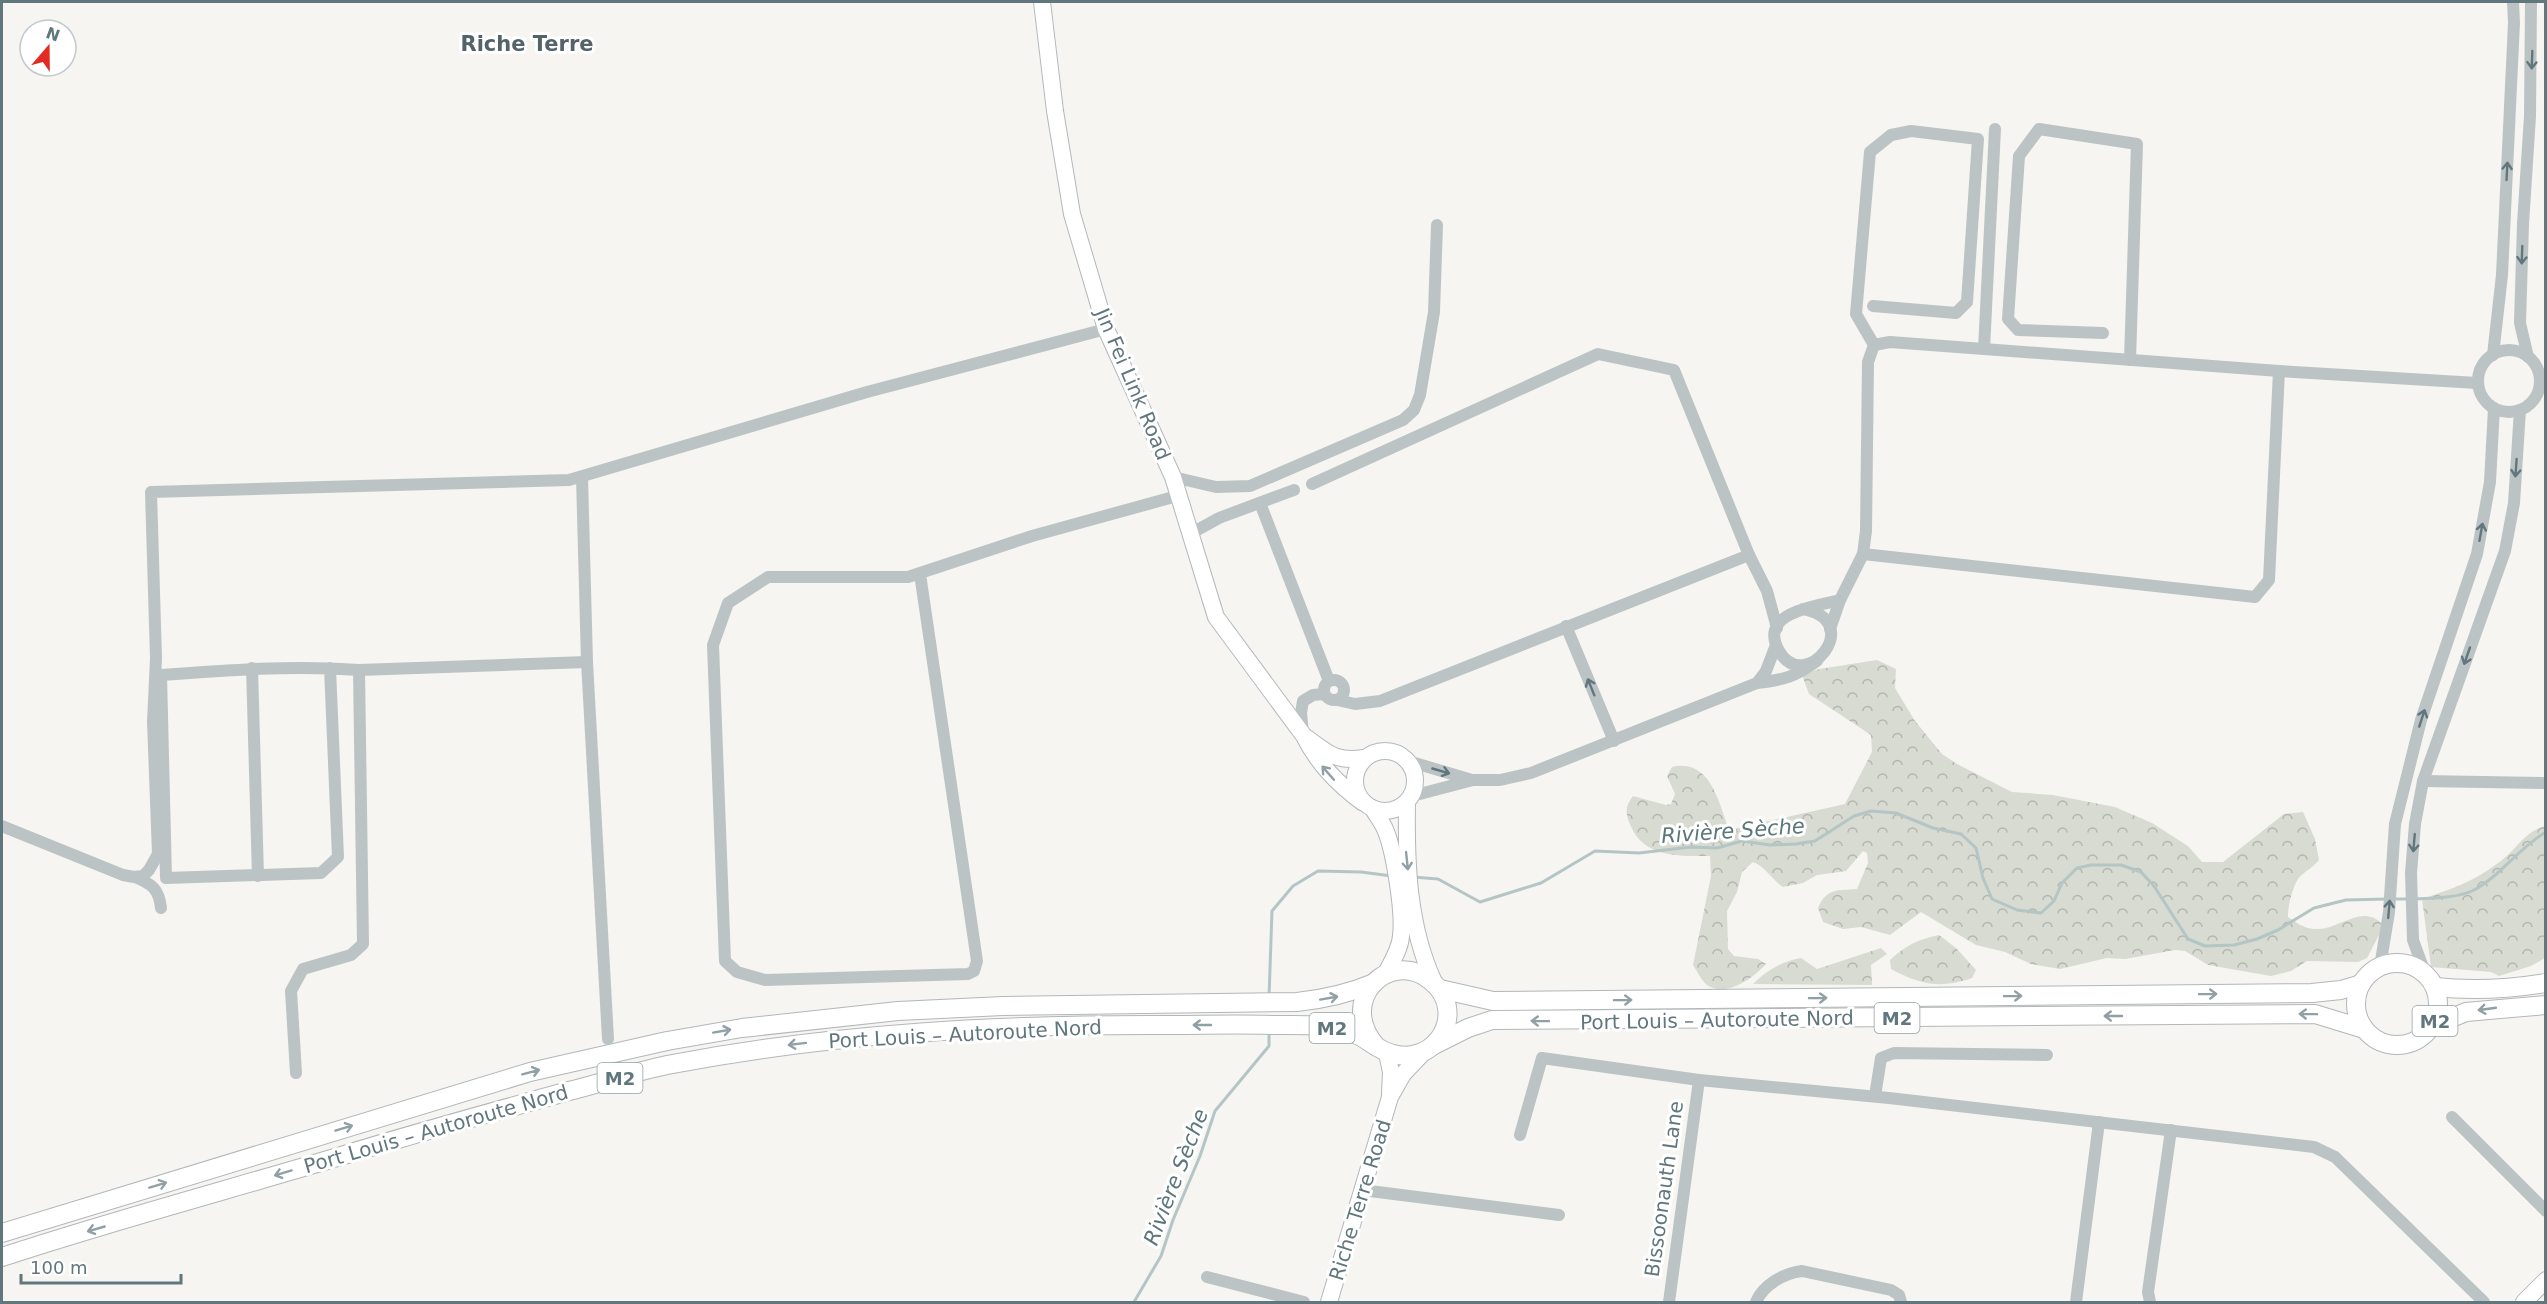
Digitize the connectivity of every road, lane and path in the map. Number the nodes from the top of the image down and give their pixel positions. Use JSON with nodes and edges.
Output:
{"nodes":[{"id":1,"x":1042,"y":2,"type":"edge"},
{"id":2,"x":2513,"y":2,"type":"edge"},
{"id":3,"x":2531,"y":2,"type":"edge"},
{"id":4,"x":1995,"y":129,"type":"dead end"},
{"id":5,"x":1437,"y":225,"type":"dead end"},
{"id":6,"x":1873,"y":306,"type":"dead end"},
{"id":7,"x":1106,"y":329,"type":"junction"},
{"id":8,"x":2103,"y":333,"type":"dead end"},
{"id":9,"x":1874,"y":345,"type":"junction"},
{"id":10,"x":1984,"y":349,"type":"junction"},
{"id":11,"x":2493,"y":355,"type":"junction"},
{"id":12,"x":2528,"y":357,"type":"junction"},
{"id":13,"x":2130,"y":360,"type":"junction"},
{"id":14,"x":2278,"y":371,"type":"junction"},
{"id":15,"x":2477,"y":383,"type":"junction"},
{"id":16,"x":2494,"y":408,"type":"junction"},
{"id":17,"x":2520,"y":410,"type":"junction"},
{"id":18,"x":582,"y":477,"type":"junction"},
{"id":19,"x":1173,"y":477,"type":"junction"},
{"id":20,"x":1312,"y":484,"type":"dead end"},
{"id":21,"x":1294,"y":490,"type":"dead end"},
{"id":22,"x":1177,"y":496,"type":"junction"},
{"id":23,"x":1260,"y":503,"type":"junction"},
{"id":24,"x":1195,"y":531,"type":"junction"},
{"id":25,"x":1863,"y":554,"type":"junction"},
{"id":26,"x":1749,"y":555,"type":"junction"},
{"id":27,"x":920,"y":574,"type":"junction"},
{"id":28,"x":1767,"y":591,"type":"junction"},
{"id":29,"x":1840,"y":600,"type":"junction"},
{"id":30,"x":1798,"y":610,"type":"junction"},
{"id":31,"x":1566,"y":626,"type":"junction"},
{"id":32,"x":1777,"y":628,"type":"junction"},
{"id":33,"x":1830,"y":629,"type":"junction"},
{"id":34,"x":1776,"y":645,"type":"junction"},
{"id":35,"x":1817,"y":661,"type":"junction"},
{"id":36,"x":587,"y":662,"type":"junction"},
{"id":37,"x":252,"y":668,"type":"junction"},
{"id":38,"x":330,"y":668,"type":"junction"},
{"id":39,"x":359,"y":670,"type":"junction"},
{"id":40,"x":1329,"y":681,"type":"junction"},
{"id":41,"x":1757,"y":683,"type":"junction"},
{"id":42,"x":1344,"y":688,"type":"junction"},
{"id":43,"x":1324,"y":694,"type":"junction"},
{"id":44,"x":1337,"y":700,"type":"junction"},
{"id":45,"x":1368,"y":703,"type":"junction"},
{"id":46,"x":1304,"y":736,"type":"junction"},
{"id":47,"x":1614,"y":741,"type":"junction"},
{"id":48,"x":1364,"y":758,"type":"junction"},
{"id":49,"x":1408,"y":761,"type":"junction"},
{"id":50,"x":1473,"y":780,"type":"junction"},
{"id":51,"x":2423,"y":781,"type":"junction"},
{"id":52,"x":2546,"y":783,"type":"edge"},
{"id":53,"x":1409,"y":800,"type":"junction"},
{"id":54,"x":1368,"y":806,"type":"junction"},
{"id":55,"x":2,"y":826,"type":"edge"},
{"id":56,"x":258,"y":876,"type":"junction"},
{"id":57,"x":134,"y":877,"type":"junction"},
{"id":58,"x":161,"y":908,"type":"dead end"},
{"id":59,"x":2380,"y":967,"type":"junction"},
{"id":60,"x":1380,"y":979,"type":"junction"},
{"id":61,"x":2430,"y":980,"type":"junction"},
{"id":62,"x":2546,"y":983,"type":"edge"},
{"id":63,"x":2361,"y":984,"type":"junction"},
{"id":64,"x":1437,"y":986,"type":"junction"},
{"id":65,"x":2546,"y":1005,"type":"edge"},
{"id":66,"x":2432,"y":1026,"type":"junction"},
{"id":67,"x":2364,"y":1029,"type":"junction"},
{"id":68,"x":608,"y":1039,"type":"dead end"},
{"id":69,"x":1428,"y":1049,"type":"junction"},
{"id":70,"x":1382,"y":1050,"type":"junction"},
{"id":71,"x":2047,"y":1055,"type":"dead end"},
{"id":72,"x":296,"y":1072,"type":"dead end"},
{"id":73,"x":1699,"y":1080,"type":"junction"},
{"id":74,"x":1875,"y":1096,"type":"junction"},
{"id":75,"x":1390,"y":1097,"type":"junction"},
{"id":76,"x":2452,"y":1117,"type":"dead end"},
{"id":77,"x":2099,"y":1122,"type":"junction"},
{"id":78,"x":2171,"y":1130,"type":"junction"},
{"id":79,"x":1520,"y":1135,"type":"dead end"},
{"id":80,"x":1362,"y":1190,"type":"junction"},
{"id":81,"x":2546,"y":1211,"type":"edge"},
{"id":82,"x":1559,"y":1215,"type":"dead end"},
{"id":83,"x":2,"y":1233,"type":"edge"},
{"id":84,"x":2,"y":1257,"type":"edge"},
{"id":85,"x":1207,"y":1277,"type":"dead end"},
{"id":86,"x":2546,"y":1280,"type":"edge"},
{"id":87,"x":1900,"y":1299,"type":"edge"},
{"id":88,"x":1304,"y":1302,"type":"edge"},
{"id":89,"x":1329,"y":1302,"type":"edge"},
{"id":90,"x":1669,"y":1302,"type":"edge"},
{"id":91,"x":1756,"y":1302,"type":"edge"},
{"id":92,"x":2076,"y":1302,"type":"edge"},
{"id":93,"x":2150,"y":1302,"type":"edge"},
{"id":94,"x":2484,"y":1302,"type":"edge"},
{"id":95,"x":2524,"y":1302,"type":"edge"}],
"edges":[{"from":1,"to":7,"type":"main road","name":"Jin Fei Link Road"},
{"from":11,"to":2,"type":"street","one_way":true},
{"from":3,"to":12,"type":"street","one_way":true},
{"from":4,"to":10,"type":"street"},
{"from":5,"to":19,"type":"street"},
{"from":6,"to":9,"type":"street"},
{"from":7,"to":18,"type":"street"},
{"from":7,"to":19,"type":"main road","name":"Jin Fei Link Road"},
{"from":8,"to":13,"type":"street"},
{"from":9,"to":10,"type":"street"},
{"from":9,"to":25,"type":"street"},
{"from":10,"to":13,"type":"street"},
{"from":11,"to":12,"type":"street"},
{"from":11,"to":15,"type":"street"},
{"from":12,"to":17,"type":"street"},
{"from":13,"to":14,"type":"street"},
{"from":14,"to":15,"type":"street"},
{"from":14,"to":25,"type":"street"},
{"from":15,"to":16,"type":"street"},
{"from":16,"to":17,"type":"street"},
{"from":59,"to":16,"type":"street","one_way":true},
{"from":17,"to":51,"type":"street","one_way":true},
{"from":18,"to":36,"type":"street"},
{"from":18,"to":57,"type":"street"},
{"from":19,"to":22,"type":"main road","name":"Jin Fei Link Road"},
{"from":19,"to":24,"type":"main road"},
{"from":20,"to":26,"type":"street"},
{"from":21,"to":23,"type":"street"},
{"from":22,"to":24,"type":"main road","name":"Jin Fei Link Road"},
{"from":22,"to":27,"type":"street"},
{"from":23,"to":24,"type":"street"},
{"from":23,"to":40,"type":"street"},
{"from":24,"to":46,"type":"main road","name":"Jin Fei Link Road"},
{"from":25,"to":29,"type":"street"},
{"from":26,"to":28,"type":"street"},
{"from":26,"to":31,"type":"street"},
{"from":27,"to":27,"type":"street"},
{"from":28,"to":30,"type":"street"},
{"from":28,"to":32,"type":"street"},
{"from":29,"to":30,"type":"street"},
{"from":29,"to":33,"type":"street"},
{"from":30,"to":32,"type":"street"},
{"from":30,"to":33,"type":"street"},
{"from":31,"to":45,"type":"street"},
{"from":47,"to":31,"type":"street","one_way":true},
{"from":32,"to":34,"type":"street"},
{"from":33,"to":35,"type":"street"},
{"from":34,"to":35,"type":"street"},
{"from":34,"to":41,"type":"street"},
{"from":35,"to":41,"type":"street"},
{"from":36,"to":39,"type":"street"},
{"from":36,"to":68,"type":"street"},
{"from":37,"to":38,"type":"street"},
{"from":37,"to":56,"type":"street"},
{"from":37,"to":56,"type":"street"},
{"from":38,"to":39,"type":"street"},
{"from":38,"to":56,"type":"street"},
{"from":39,"to":72,"type":"street"},
{"from":40,"to":42,"type":"street"},
{"from":40,"to":43,"type":"street"},
{"from":41,"to":47,"type":"street"},
{"from":42,"to":44,"type":"street"},
{"from":42,"to":45,"type":"street"},
{"from":43,"to":44,"type":"street"},
{"from":43,"to":46,"type":"street"},
{"from":44,"to":45,"type":"street"},
{"from":46,"to":48,"type":"main road"},
{"from":54,"to":46,"type":"main road","one_way":true},
{"from":47,"to":50,"type":"street"},
{"from":48,"to":49,"type":"main road"},
{"from":48,"to":54,"type":"main road"},
{"from":49,"to":50,"type":"street","one_way":true},
{"from":49,"to":53,"type":"main road"},
{"from":50,"to":53,"type":"street"},
{"from":51,"to":52,"type":"street"},
{"from":51,"to":61,"type":"street","one_way":true},
{"from":53,"to":54,"type":"main road"},
{"from":53,"to":64,"type":"main road","one_way":true},
{"from":54,"to":60,"type":"main road"},
{"from":55,"to":57,"type":"street"},
{"from":57,"to":58,"type":"street"},
{"from":59,"to":61,"type":"highway","number":"M2"},
{"from":59,"to":63,"type":"highway","number":"M2"},
{"from":60,"to":64,"type":"highway","number":"M2"},
{"from":60,"to":70,"type":"highway","number":"M2"},
{"from":83,"to":60,"type":"highway","name":"Port Louis – Autoroute Nord","number":"M2","one_way":true},
{"from":61,"to":62,"type":"highway","number":"M2"},
{"from":61,"to":66,"type":"highway","number":"M2"},
{"from":64,"to":63,"type":"highway","name":"Port Louis – Autoroute Nord","number":"M2","one_way":true},
{"from":63,"to":67,"type":"highway"},
{"from":64,"to":69,"type":"highway"},
{"from":65,"to":66,"type":"highway","number":"M2","one_way":true},
{"from":66,"to":67,"type":"highway","number":"M2"},
{"from":67,"to":69,"type":"highway","name":"Port Louis – Autoroute Nord","number":"M2","one_way":true},
{"from":69,"to":70,"type":"highway","number":"M2"},
{"from":69,"to":75,"type":"main road"},
{"from":70,"to":75,"type":"main road"},
{"from":70,"to":84,"type":"highway","name":"Port Louis – Autoroute Nord","number":"M2","one_way":true},
{"from":71,"to":74,"type":"street"},
{"from":73,"to":74,"type":"street"},
{"from":73,"to":79,"type":"street"},
{"from":73,"to":90,"type":"street","name":"Bissoonauth Lane"},
{"from":74,"to":77,"type":"street"},
{"from":75,"to":80,"type":"main road","name":"Riche Terre Road"},
{"from":76,"to":81,"type":"street"},
{"from":77,"to":78,"type":"street"},
{"from":77,"to":92,"type":"street"},
{"from":78,"to":93,"type":"street"},
{"from":78,"to":94,"type":"street"},
{"from":80,"to":82,"type":"street"},
{"from":80,"to":89,"type":"main road","name":"Riche Terre Road"},
{"from":85,"to":88,"type":"street"},
{"from":86,"to":95,"type":"main road"},
{"from":87,"to":91,"type":"street"}]}
